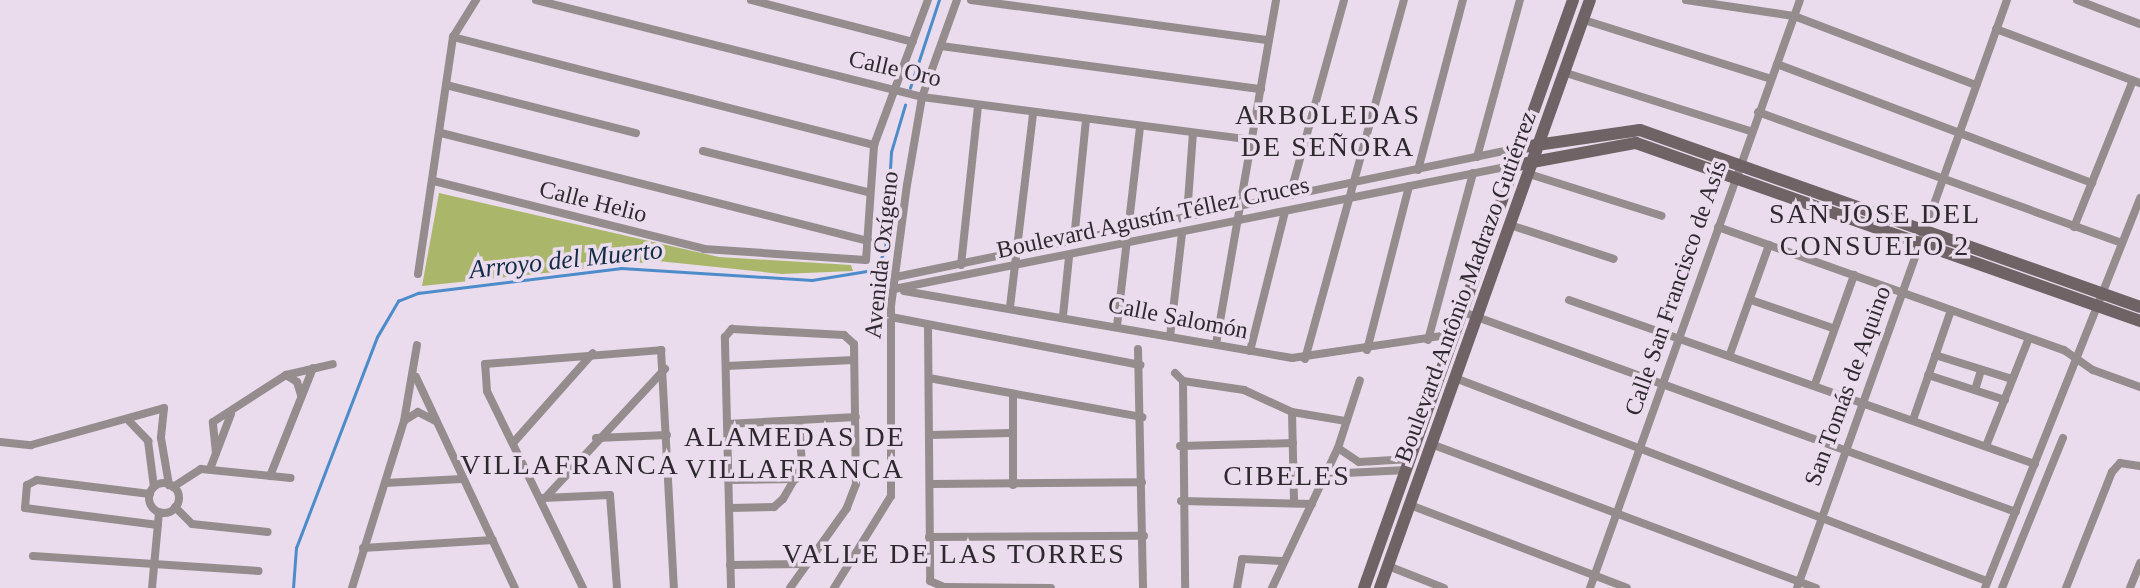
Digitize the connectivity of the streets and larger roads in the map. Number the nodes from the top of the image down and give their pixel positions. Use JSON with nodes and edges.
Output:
{"nodes":[{"id":1,"x":476,"y":0,"type":"edge"},
{"id":2,"x":536,"y":0,"type":"edge"},
{"id":3,"x":751,"y":0,"type":"edge"},
{"id":4,"x":928,"y":0,"type":"edge"},
{"id":5,"x":957,"y":0,"type":"edge"},
{"id":6,"x":971,"y":0,"type":"edge"},
{"id":7,"x":1276,"y":0,"type":"edge"},
{"id":8,"x":1344,"y":0,"type":"edge"},
{"id":9,"x":1404,"y":0,"type":"edge"},
{"id":10,"x":1463,"y":0,"type":"edge"},
{"id":11,"x":1520,"y":0,"type":"edge"},
{"id":12,"x":1573,"y":0,"type":"edge"},
{"id":13,"x":1590,"y":0,"type":"edge"},
{"id":14,"x":1686,"y":0,"type":"edge"},
{"id":15,"x":1800,"y":0,"type":"edge"},
{"id":16,"x":2007,"y":0,"type":"edge"},
{"id":17,"x":2077,"y":0,"type":"edge"},
{"id":18,"x":1794,"y":16,"type":"junction"},
{"id":19,"x":1584,"y":20,"type":"junction"},
{"id":20,"x":2140,"y":24,"type":"edge"},
{"id":21,"x":1996,"y":29,"type":"junction"},
{"id":22,"x":453,"y":37,"type":"junction"},
{"id":23,"x":1268,"y":40,"type":"junction"},
{"id":24,"x":913,"y":42,"type":"junction"},
{"id":25,"x":941,"y":46,"type":"junction"},
{"id":26,"x":1777,"y":64,"type":"junction"},
{"id":27,"x":1566,"y":73,"type":"junction"},
{"id":28,"x":1771,"y":79,"type":"junction"},
{"id":29,"x":2137,"y":82,"type":"edge"},
{"id":30,"x":446,"y":85,"type":"junction"},
{"id":31,"x":1976,"y":85,"type":"junction"},
{"id":32,"x":1261,"y":89,"type":"junction"},
{"id":33,"x":893,"y":90,"type":"junction"},
{"id":34,"x":922,"y":97,"type":"junction"},
{"id":35,"x":978,"y":106,"type":"junction"},
{"id":36,"x":1758,"y":112,"type":"junction"},
{"id":37,"x":1033,"y":113,"type":"junction"},
{"id":38,"x":1086,"y":120,"type":"junction"},
{"id":39,"x":1140,"y":127,"type":"junction"},
{"id":40,"x":1750,"y":131,"type":"junction"},
{"id":41,"x":1960,"y":131,"type":"junction"},
{"id":42,"x":441,"y":133,"type":"junction"},
{"id":43,"x":636,"y":133,"type":"dead end"},
{"id":44,"x":1193,"y":133,"type":"junction"},
{"id":45,"x":1252,"y":140,"type":"junction"},
{"id":46,"x":1539,"y":143,"type":"junction"},
{"id":47,"x":874,"y":145,"type":"junction"},
{"id":48,"x":1522,"y":147,"type":"junction"},
{"id":49,"x":703,"y":150,"type":"dead end"},
{"id":50,"x":1477,"y":158,"type":"junction"},
{"id":51,"x":1739,"y":163,"type":"junction"},
{"id":52,"x":1517,"y":164,"type":"junction"},
{"id":53,"x":1531,"y":167,"type":"junction"},
{"id":54,"x":1418,"y":170,"type":"junction"},
{"id":55,"x":1473,"y":173,"type":"junction"},
{"id":56,"x":1734,"y":178,"type":"junction"},
{"id":57,"x":1943,"y":180,"type":"junction"},
{"id":58,"x":434,"y":181,"type":"junction"},
{"id":59,"x":1355,"y":182,"type":"junction"},
{"id":60,"x":2092,"y":183,"type":"junction"},
{"id":61,"x":1409,"y":186,"type":"junction"},
{"id":62,"x":868,"y":192,"type":"junction"},
{"id":63,"x":1290,"y":195,"type":"junction"},
{"id":64,"x":2140,"y":198,"type":"edge"},
{"id":65,"x":1350,"y":199,"type":"junction"},
{"id":66,"x":1239,"y":205,"type":"junction"},
{"id":67,"x":1285,"y":212,"type":"junction"},
{"id":68,"x":1187,"y":216,"type":"junction"},
{"id":69,"x":1662,"y":216,"type":"dead end"},
{"id":70,"x":1236,"y":222,"type":"junction"},
{"id":71,"x":1510,"y":225,"type":"junction"},
{"id":72,"x":1718,"y":227,"type":"junction"},
{"id":73,"x":2074,"y":227,"type":"junction"},
{"id":74,"x":1924,"y":228,"type":"junction"},
{"id":75,"x":1128,"y":229,"type":"junction"},
{"id":76,"x":1182,"y":233,"type":"junction"},
{"id":77,"x":1074,"y":240,"type":"junction"},
{"id":78,"x":869,"y":241,"type":"junction"},
{"id":79,"x":1919,"y":243,"type":"junction"},
{"id":80,"x":2121,"y":243,"type":"junction"},
{"id":81,"x":1125,"y":244,"type":"junction"},
{"id":82,"x":1769,"y":245,"type":"junction"},
{"id":83,"x":1014,"y":253,"type":"junction"},
{"id":84,"x":1069,"y":257,"type":"junction"},
{"id":85,"x":869,"y":258,"type":"joint"},
{"id":86,"x":1614,"y":259,"type":"dead end"},
{"id":87,"x":961,"y":265,"type":"junction"},
{"id":88,"x":1013,"y":269,"type":"junction"},
{"id":89,"x":418,"y":274,"type":"dead end"},
{"id":90,"x":1854,"y":275,"type":"junction"},
{"id":91,"x":896,"y":277,"type":"junction"},
{"id":92,"x":894,"y":289,"type":"junction"},
{"id":93,"x":1902,"y":292,"type":"junction"},
{"id":94,"x":2101,"y":295,"type":"junction"},
{"id":95,"x":1569,"y":300,"type":"dead end"},
{"id":96,"x":1751,"y":300,"type":"junction"},
{"id":97,"x":1010,"y":307,"type":"junction"},
{"id":98,"x":2140,"y":307,"type":"edge"},
{"id":99,"x":2096,"y":308,"type":"junction"},
{"id":100,"x":1951,"y":310,"type":"junction"},
{"id":101,"x":1463,"y":313,"type":"junction"},
{"id":102,"x":1063,"y":316,"type":"junction"},
{"id":103,"x":891,"y":317,"type":"junction"},
{"id":104,"x":1477,"y":317,"type":"junction"},
{"id":105,"x":2140,"y":321,"type":"edge"},
{"id":106,"x":1117,"y":326,"type":"junction"},
{"id":107,"x":928,"y":327,"type":"junction"},
{"id":108,"x":1833,"y":328,"type":"junction"},
{"id":109,"x":1455,"y":334,"type":"junction"},
{"id":110,"x":1170,"y":337,"type":"junction"},
{"id":111,"x":1679,"y":338,"type":"junction"},
{"id":112,"x":2029,"y":338,"type":"junction"},
{"id":113,"x":1428,"y":340,"type":"junction"},
{"id":114,"x":1216,"y":344,"type":"junction"},
{"id":115,"x":417,"y":345,"type":"dead end"},
{"id":116,"x":1139,"y":349,"type":"dead end"},
{"id":117,"x":1250,"y":351,"type":"junction"},
{"id":118,"x":1367,"y":351,"type":"junction"},
{"id":119,"x":593,"y":353,"type":"junction"},
{"id":120,"x":1730,"y":354,"type":"junction"},
{"id":121,"x":1936,"y":355,"type":"junction"},
{"id":122,"x":2078,"y":358,"type":"junction"},
{"id":123,"x":1306,"y":359,"type":"junction"},
{"id":124,"x":854,"y":360,"type":"junction"},
{"id":125,"x":333,"y":364,"type":"dead end"},
{"id":126,"x":1140,"y":365,"type":"junction"},
{"id":127,"x":726,"y":366,"type":"junction"},
{"id":128,"x":313,"y":368,"type":"junction"},
{"id":129,"x":665,"y":369,"type":"junction"},
{"id":130,"x":1981,"y":370,"type":"junction"},
{"id":131,"x":1175,"y":373,"type":"dead end"},
{"id":132,"x":286,"y":375,"type":"junction"},
{"id":133,"x":1928,"y":375,"type":"junction"},
{"id":134,"x":416,"y":377,"type":"junction"},
{"id":135,"x":929,"y":378,"type":"junction"},
{"id":136,"x":1455,"y":378,"type":"junction"},
{"id":137,"x":2011,"y":379,"type":"junction"},
{"id":138,"x":1360,"y":380,"type":"dead end"},
{"id":139,"x":1183,"y":382,"type":"junction"},
{"id":140,"x":1663,"y":384,"type":"junction"},
{"id":141,"x":1815,"y":384,"type":"junction"},
{"id":142,"x":2140,"y":387,"type":"edge"},
{"id":143,"x":1975,"y":390,"type":"junction"},
{"id":144,"x":1013,"y":395,"type":"junction"},
{"id":145,"x":301,"y":396,"type":"junction"},
{"id":146,"x":2005,"y":400,"type":"junction"},
{"id":147,"x":1864,"y":402,"type":"junction"},
{"id":148,"x":1292,"y":412,"type":"junction"},
{"id":149,"x":231,"y":414,"type":"junction"},
{"id":150,"x":1142,"y":416,"type":"junction"},
{"id":151,"x":856,"y":417,"type":"junction"},
{"id":152,"x":799,"y":420,"type":"junction"},
{"id":153,"x":1913,"y":420,"type":"junction"},
{"id":154,"x":129,"y":421,"type":"junction"},
{"id":155,"x":404,"y":421,"type":"junction"},
{"id":156,"x":436,"y":421,"type":"junction"},
{"id":157,"x":1346,"y":421,"type":"junction"},
{"id":158,"x":727,"y":424,"type":"junction"},
{"id":159,"x":1011,"y":433,"type":"junction"},
{"id":160,"x":667,"y":435,"type":"junction"},
{"id":161,"x":929,"y":435,"type":"junction"},
{"id":162,"x":596,"y":438,"type":"junction"},
{"id":163,"x":2063,"y":438,"type":"dead end"},
{"id":164,"x":0,"y":442,"type":"edge"},
{"id":165,"x":513,"y":443,"type":"junction"},
{"id":166,"x":1293,"y":443,"type":"junction"},
{"id":167,"x":1432,"y":444,"type":"junction"},
{"id":168,"x":1180,"y":446,"type":"junction"},
{"id":169,"x":1986,"y":446,"type":"junction"},
{"id":170,"x":1338,"y":448,"type":"junction"},
{"id":171,"x":1640,"y":451,"type":"junction"},
{"id":172,"x":1845,"y":451,"type":"junction"},
{"id":173,"x":216,"y":453,"type":"junction"},
{"id":174,"x":1409,"y":464,"type":"junction"},
{"id":175,"x":2035,"y":464,"type":"junction"},
{"id":176,"x":2140,"y":466,"type":"edge"},
{"id":177,"x":210,"y":469,"type":"junction"},
{"id":178,"x":1325,"y":474,"type":"junction"},
{"id":179,"x":270,"y":476,"type":"junction"},
{"id":180,"x":291,"y":478,"type":"dead end"},
{"id":181,"x":462,"y":479,"type":"junction"},
{"id":182,"x":728,"y":480,"type":"junction"},
{"id":183,"x":796,"y":480,"type":"junction"},
{"id":184,"x":1142,"y":482,"type":"junction"},
{"id":185,"x":384,"y":483,"type":"junction"},
{"id":186,"x":930,"y":484,"type":"junction"},
{"id":187,"x":1013,"y":485,"type":"junction"},
{"id":188,"x":171,"y":486,"type":"junction"},
{"id":189,"x":152,"y":491,"type":"junction"},
{"id":190,"x":543,"y":498,"type":"junction"},
{"id":191,"x":1181,"y":501,"type":"junction"},
{"id":192,"x":1294,"y":503,"type":"junction"},
{"id":193,"x":1312,"y":504,"type":"junction"},
{"id":194,"x":1410,"y":505,"type":"junction"},
{"id":195,"x":175,"y":508,"type":"junction"},
{"id":196,"x":729,"y":508,"type":"junction"},
{"id":197,"x":159,"y":512,"type":"junction"},
{"id":198,"x":2016,"y":512,"type":"junction"},
{"id":199,"x":1618,"y":513,"type":"junction"},
{"id":200,"x":1821,"y":519,"type":"junction"},
{"id":201,"x":158,"y":525,"type":"junction"},
{"id":202,"x":268,"y":531,"type":"dead end"},
{"id":203,"x":1144,"y":536,"type":"junction"},
{"id":204,"x":929,"y":537,"type":"junction"},
{"id":205,"x":493,"y":540,"type":"junction"},
{"id":206,"x":363,"y":548,"type":"junction"},
{"id":207,"x":33,"y":556,"type":"dead end"},
{"id":208,"x":1282,"y":561,"type":"junction"},
{"id":209,"x":2140,"y":563,"type":"edge"},
{"id":210,"x":807,"y":564,"type":"junction"},
{"id":211,"x":155,"y":565,"type":"junction"},
{"id":212,"x":730,"y":565,"type":"junction"},
{"id":213,"x":1388,"y":566,"type":"junction"},
{"id":214,"x":259,"y":571,"type":"dead end"},
{"id":215,"x":1594,"y":576,"type":"junction"},
{"id":216,"x":1798,"y":585,"type":"edge"},
{"id":217,"x":1986,"y":585,"type":"edge"},
{"id":218,"x":152,"y":588,"type":"edge"},
{"id":219,"x":352,"y":588,"type":"edge"},
{"id":220,"x":515,"y":588,"type":"edge"},
{"id":221,"x":583,"y":588,"type":"edge"},
{"id":222,"x":617,"y":588,"type":"edge"},
{"id":223,"x":674,"y":588,"type":"edge"},
{"id":224,"x":731,"y":588,"type":"edge"},
{"id":225,"x":790,"y":588,"type":"edge"},
{"id":226,"x":834,"y":588,"type":"edge"},
{"id":227,"x":1051,"y":588,"type":"edge"},
{"id":228,"x":1143,"y":588,"type":"edge"},
{"id":229,"x":1185,"y":588,"type":"edge"},
{"id":230,"x":1237,"y":588,"type":"edge"},
{"id":231,"x":1272,"y":588,"type":"edge"},
{"id":232,"x":1364,"y":588,"type":"edge"},
{"id":233,"x":1380,"y":588,"type":"edge"},
{"id":234,"x":1444,"y":588,"type":"edge"},
{"id":235,"x":1590,"y":588,"type":"edge"},
{"id":236,"x":1627,"y":588,"type":"edge"},
{"id":237,"x":1816,"y":588,"type":"edge"},
{"id":238,"x":2002,"y":588,"type":"edge"},
{"id":239,"x":2066,"y":588,"type":"edge"},
{"id":240,"x":2130,"y":588,"type":"edge"}],
"edges":[{"from":1,"to":22,"type":"street"},
{"from":2,"to":33,"type":"street","name":"Calle Oro"},
{"from":3,"to":24,"type":"street"},
{"from":4,"to":24,"type":"street","name":"Avenida Oxígeno"},
{"from":5,"to":25,"type":"street","name":"Avenida Oxígeno"},
{"from":6,"to":23,"type":"street"},
{"from":7,"to":23,"type":"street"},
{"from":8,"to":63,"type":"street"},
{"from":9,"to":59,"type":"street"},
{"from":10,"to":54,"type":"street"},
{"from":11,"to":50,"type":"street"},
{"from":12,"to":48,"type":"street","name":"Boulevard Antônio Madrazo Gutiérrez"},
{"from":13,"to":19,"type":"street","name":"Boulevard Antônio Madrazo Gutiérrez"},
{"from":14,"to":18,"type":"street"},
{"from":15,"to":18,"type":"street","name":"Calle San Francisco de Asís"},
{"from":16,"to":21,"type":"street","name":"San Tomás de Aquino"},
{"from":17,"to":20,"type":"street"},
{"from":18,"to":26,"type":"street","name":"Calle San Francisco de Asís"},
{"from":18,"to":31,"type":"street"},
{"from":19,"to":27,"type":"street","name":"Boulevard Antônio Madrazo Gutiérrez"},
{"from":19,"to":28,"type":"street"},
{"from":21,"to":29,"type":"street"},
{"from":21,"to":31,"type":"street","name":"San Tomás de Aquino"},
{"from":22,"to":30,"type":"street"},
{"from":22,"to":47,"type":"street"},
{"from":23,"to":32,"type":"street"},
{"from":24,"to":33,"type":"street","name":"Avenida Oxígeno"},
{"from":25,"to":32,"type":"street"},
{"from":25,"to":34,"type":"street","name":"Avenida Oxígeno"},
{"from":26,"to":28,"type":"street","name":"Calle San Francisco de Asís"},
{"from":26,"to":41,"type":"street"},
{"from":27,"to":40,"type":"street"},
{"from":27,"to":46,"type":"street","name":"Boulevard Antônio Madrazo Gutiérrez"},
{"from":28,"to":36,"type":"street","name":"Calle San Francisco de Asís"},
{"from":29,"to":60,"type":"street"},
{"from":30,"to":42,"type":"street"},
{"from":30,"to":43,"type":"street"},
{"from":31,"to":41,"type":"street","name":"San Tomás de Aquino"},
{"from":32,"to":45,"type":"street"},
{"from":33,"to":34,"type":"street","name":"Calle Oro"},
{"from":33,"to":47,"type":"street","name":"Avenida Oxígeno"},
{"from":34,"to":35,"type":"street","name":"Calle Oro"},
{"from":34,"to":91,"type":"street","name":"Avenida Oxígeno"},
{"from":35,"to":37,"type":"street","name":"Calle Oro"},
{"from":35,"to":87,"type":"street"},
{"from":36,"to":40,"type":"street","name":"Calle San Francisco de Asís"},
{"from":36,"to":57,"type":"street"},
{"from":37,"to":38,"type":"street","name":"Calle Oro"},
{"from":37,"to":83,"type":"street"},
{"from":38,"to":39,"type":"street","name":"Calle Oro"},
{"from":38,"to":77,"type":"street"},
{"from":39,"to":44,"type":"street","name":"Calle Oro"},
{"from":39,"to":75,"type":"street"},
{"from":40,"to":51,"type":"street","name":"Calle San Francisco de Asís"},
{"from":41,"to":57,"type":"street","name":"San Tomás de Aquino"},
{"from":41,"to":60,"type":"street"},
{"from":42,"to":58,"type":"street"},
{"from":42,"to":78,"type":"street"},
{"from":44,"to":45,"type":"street","name":"Calle Oro"},
{"from":44,"to":68,"type":"street"},
{"from":45,"to":66,"type":"street"},
{"from":46,"to":48,"type":"street","name":"Boulevard Agustín Téllez Cruces"},
{"from":46,"to":51,"type":"street","name":"Boulevard Agustín Téllez Cruces"},
{"from":46,"to":53,"type":"street","name":"Boulevard Antônio Madrazo Gutiérrez"},
{"from":47,"to":62,"type":"street","name":"Avenida Oxígeno"},
{"from":48,"to":50,"type":"street","name":"Boulevard Agustín Téllez Cruces"},
{"from":48,"to":52,"type":"street","name":"Boulevard Antônio Madrazo Gutiérrez"},
{"from":49,"to":62,"type":"street"},
{"from":50,"to":54,"type":"street","name":"Boulevard Agustín Téllez Cruces"},
{"from":51,"to":56,"type":"street","name":"Calle San Francisco de Asís"},
{"from":51,"to":74,"type":"street","name":"Boulevard Agustín Téllez Cruces"},
{"from":52,"to":53,"type":"street","name":"Boulevard Agustín Téllez Cruces"},
{"from":52,"to":55,"type":"street","name":"Boulevard Agustín Téllez Cruces"},
{"from":52,"to":101,"type":"street","name":"Boulevard Antônio Madrazo Gutiérrez"},
{"from":53,"to":56,"type":"street","name":"Boulevard Agustín Téllez Cruces"},
{"from":53,"to":69,"type":"street"},
{"from":53,"to":71,"type":"street","name":"Boulevard Antônio Madrazo Gutiérrez"},
{"from":54,"to":59,"type":"street","name":"Boulevard Agustín Téllez Cruces"},
{"from":55,"to":61,"type":"street","name":"Boulevard Agustín Téllez Cruces"},
{"from":55,"to":113,"type":"street"},
{"from":56,"to":72,"type":"street","name":"Calle San Francisco de Asís"},
{"from":56,"to":79,"type":"street","name":"Boulevard Agustín Téllez Cruces"},
{"from":57,"to":73,"type":"street"},
{"from":57,"to":74,"type":"street","name":"San Tomás de Aquino"},
{"from":58,"to":85,"type":"street","name":"Calle Helio"},
{"from":58,"to":89,"type":"street"},
{"from":59,"to":63,"type":"street","name":"Boulevard Agustín Téllez Cruces"},
{"from":59,"to":65,"type":"street"},
{"from":60,"to":73,"type":"street"},
{"from":61,"to":65,"type":"street","name":"Boulevard Agustín Téllez Cruces"},
{"from":61,"to":118,"type":"street"},
{"from":62,"to":78,"type":"street","name":"Avenida Oxígeno"},
{"from":63,"to":66,"type":"street","name":"Boulevard Agustín Téllez Cruces"},
{"from":64,"to":80,"type":"street"},
{"from":65,"to":67,"type":"street","name":"Boulevard Agustín Téllez Cruces"},
{"from":65,"to":123,"type":"street"},
{"from":66,"to":68,"type":"street","name":"Boulevard Agustín Téllez Cruces"},
{"from":66,"to":70,"type":"street"},
{"from":67,"to":70,"type":"street","name":"Boulevard Agustín Téllez Cruces"},
{"from":67,"to":117,"type":"street"},
{"from":68,"to":75,"type":"street","name":"Boulevard Agustín Téllez Cruces"},
{"from":70,"to":76,"type":"street","name":"Boulevard Agustín Téllez Cruces"},
{"from":70,"to":114,"type":"street"},
{"from":71,"to":86,"type":"street"},
{"from":71,"to":104,"type":"street","name":"Boulevard Antônio Madrazo Gutiérrez"},
{"from":72,"to":82,"type":"street"},
{"from":72,"to":111,"type":"street","name":"Calle San Francisco de Asís"},
{"from":73,"to":80,"type":"street"},
{"from":74,"to":79,"type":"street","name":"San Tomás de Aquino"},
{"from":74,"to":94,"type":"street","name":"Boulevard Agustín Téllez Cruces"},
{"from":75,"to":77,"type":"street","name":"Boulevard Agustín Téllez Cruces"},
{"from":75,"to":81,"type":"street"},
{"from":76,"to":81,"type":"street","name":"Boulevard Agustín Téllez Cruces"},
{"from":76,"to":110,"type":"street"},
{"from":77,"to":83,"type":"street","name":"Boulevard Agustín Téllez Cruces"},
{"from":78,"to":85,"type":"street","name":"Avenida Oxígeno"},
{"from":79,"to":93,"type":"street","name":"San Tomás de Aquino"},
{"from":79,"to":99,"type":"street","name":"Boulevard Agustín Téllez Cruces"},
{"from":80,"to":94,"type":"street"},
{"from":81,"to":84,"type":"street","name":"Boulevard Agustín Téllez Cruces"},
{"from":81,"to":106,"type":"street"},
{"from":82,"to":90,"type":"street"},
{"from":82,"to":96,"type":"street"},
{"from":83,"to":87,"type":"street","name":"Boulevard Agustín Téllez Cruces"},
{"from":83,"to":88,"type":"street"},
{"from":84,"to":88,"type":"street","name":"Boulevard Agustín Téllez Cruces"},
{"from":84,"to":102,"type":"street"},
{"from":87,"to":91,"type":"street","name":"Boulevard Agustín Téllez Cruces"},
{"from":88,"to":92,"type":"street","name":"Boulevard Agustín Téllez Cruces"},
{"from":88,"to":97,"type":"street"},
{"from":90,"to":93,"type":"street"},
{"from":90,"to":108,"type":"street"},
{"from":91,"to":92,"type":"street","name":"Avenida Oxígeno"},
{"from":92,"to":97,"type":"street","name":"Calle Salomón"},
{"from":92,"to":103,"type":"street","name":"Avenida Oxígeno"},
{"from":93,"to":100,"type":"street"},
{"from":93,"to":147,"type":"street","name":"San Tomás de Aquino"},
{"from":94,"to":98,"type":"street","name":"Boulevard Agustín Téllez Cruces"},
{"from":94,"to":99,"type":"street"},
{"from":95,"to":111,"type":"street"},
{"from":96,"to":108,"type":"street"},
{"from":96,"to":120,"type":"street"},
{"from":97,"to":102,"type":"street","name":"Calle Salomón"},
{"from":99,"to":105,"type":"street","name":"Boulevard Agustín Téllez Cruces"},
{"from":99,"to":122,"type":"street"},
{"from":100,"to":112,"type":"street"},
{"from":100,"to":121,"type":"street"},
{"from":101,"to":104,"type":"street"},
{"from":101,"to":109,"type":"street","name":"Boulevard Antônio Madrazo Gutiérrez"},
{"from":102,"to":106,"type":"street","name":"Calle Salomón"},
{"from":103,"to":107,"type":"street"},
{"from":103,"to":226,"type":"street","name":"Avenida Oxígeno"},
{"from":104,"to":136,"type":"street","name":"Boulevard Antônio Madrazo Gutiérrez"},
{"from":104,"to":140,"type":"street"},
{"from":106,"to":110,"type":"street","name":"Calle Salomón"},
{"from":107,"to":126,"type":"street"},
{"from":107,"to":135,"type":"street"},
{"from":108,"to":141,"type":"street"},
{"from":109,"to":113,"type":"street","name":"Calle Salomón"},
{"from":109,"to":174,"type":"street","name":"Boulevard Antônio Madrazo Gutiérrez"},
{"from":110,"to":114,"type":"street","name":"Calle Salomón"},
{"from":111,"to":120,"type":"street"},
{"from":111,"to":140,"type":"street","name":"Calle San Francisco de Asís"},
{"from":112,"to":122,"type":"street"},
{"from":112,"to":137,"type":"street"},
{"from":113,"to":118,"type":"street","name":"Calle Salomón"},
{"from":114,"to":117,"type":"street","name":"Calle Salomón"},
{"from":115,"to":134,"type":"street"},
{"from":116,"to":126,"type":"street"},
{"from":117,"to":123,"type":"street","name":"Calle Salomón"},
{"from":118,"to":123,"type":"street","name":"Calle Salomón"},
{"from":119,"to":129,"type":"street"},
{"from":119,"to":165,"type":"street"},
{"from":119,"to":165,"type":"street"},
{"from":120,"to":141,"type":"street"},
{"from":121,"to":130,"type":"street"},
{"from":121,"to":133,"type":"street"},
{"from":122,"to":142,"type":"street"},
{"from":122,"to":175,"type":"street"},
{"from":124,"to":127,"type":"street"},
{"from":124,"to":127,"type":"street"},
{"from":124,"to":151,"type":"street"},
{"from":125,"to":128,"type":"street"},
{"from":126,"to":150,"type":"street"},
{"from":127,"to":158,"type":"street"},
{"from":128,"to":132,"type":"street"},
{"from":128,"to":145,"type":"street"},
{"from":129,"to":160,"type":"street"},
{"from":129,"to":162,"type":"street"},
{"from":130,"to":137,"type":"street"},
{"from":130,"to":143,"type":"street"},
{"from":131,"to":139,"type":"street"},
{"from":132,"to":145,"type":"street"},
{"from":132,"to":149,"type":"street"},
{"from":133,"to":143,"type":"street"},
{"from":133,"to":153,"type":"street"},
{"from":134,"to":155,"type":"street"},
{"from":134,"to":156,"type":"street"},
{"from":135,"to":144,"type":"street"},
{"from":135,"to":161,"type":"street"},
{"from":136,"to":167,"type":"street","name":"Boulevard Antônio Madrazo Gutiérrez"},
{"from":136,"to":171,"type":"street"},
{"from":137,"to":146,"type":"street"},
{"from":138,"to":157,"type":"street"},
{"from":139,"to":148,"type":"street"},
{"from":139,"to":168,"type":"street"},
{"from":140,"to":171,"type":"street","name":"Calle San Francisco de Asís"},
{"from":140,"to":172,"type":"street"},
{"from":141,"to":147,"type":"street"},
{"from":143,"to":146,"type":"street"},
{"from":144,"to":150,"type":"street"},
{"from":144,"to":159,"type":"street"},
{"from":145,"to":179,"type":"street"},
{"from":146,"to":169,"type":"street"},
{"from":147,"to":153,"type":"street"},
{"from":147,"to":172,"type":"street","name":"San Tomás de Aquino"},
{"from":148,"to":157,"type":"street"},
{"from":148,"to":166,"type":"street"},
{"from":149,"to":173,"type":"street"},
{"from":149,"to":173,"type":"street"},
{"from":150,"to":184,"type":"street"},
{"from":151,"to":152,"type":"street"},
{"from":151,"to":210,"type":"street"},
{"from":152,"to":158,"type":"street"},
{"from":152,"to":183,"type":"street"},
{"from":153,"to":169,"type":"street"},
{"from":154,"to":164,"type":"street"},
{"from":154,"to":188,"type":"street"},
{"from":154,"to":189,"type":"street"},
{"from":155,"to":156,"type":"street"},
{"from":155,"to":185,"type":"street"},
{"from":156,"to":181,"type":"street"},
{"from":157,"to":170,"type":"street"},
{"from":158,"to":182,"type":"street"},
{"from":159,"to":161,"type":"street"},
{"from":159,"to":187,"type":"street"},
{"from":160,"to":162,"type":"street"},
{"from":160,"to":223,"type":"street"},
{"from":161,"to":186,"type":"street"},
{"from":162,"to":190,"type":"street"},
{"from":163,"to":238,"type":"street"},
{"from":165,"to":190,"type":"street"},
{"from":166,"to":168,"type":"street"},
{"from":166,"to":192,"type":"street"},
{"from":167,"to":194,"type":"street","name":"Boulevard Antônio Madrazo Gutiérrez"},
{"from":167,"to":199,"type":"street"},
{"from":168,"to":191,"type":"street"},
{"from":169,"to":175,"type":"street"},
{"from":170,"to":174,"type":"street"},
{"from":170,"to":178,"type":"street"},
{"from":171,"to":199,"type":"street","name":"Calle San Francisco de Asís"},
{"from":171,"to":200,"type":"street"},
{"from":172,"to":198,"type":"street"},
{"from":172,"to":200,"type":"street","name":"San Tomás de Aquino"},
{"from":173,"to":177,"type":"street"},
{"from":174,"to":178,"type":"street"},
{"from":174,"to":232,"type":"street","name":"Boulevard Antônio Madrazo Gutiérrez"},
{"from":175,"to":198,"type":"street"},
{"from":176,"to":239,"type":"street"},
{"from":177,"to":179,"type":"street"},
{"from":177,"to":188,"type":"street"},
{"from":178,"to":193,"type":"street"},
{"from":179,"to":180,"type":"street"},
{"from":181,"to":185,"type":"street"},
{"from":181,"to":205,"type":"street"},
{"from":182,"to":183,"type":"street"},
{"from":182,"to":196,"type":"street"},
{"from":183,"to":196,"type":"street"},
{"from":184,"to":187,"type":"street"},
{"from":184,"to":203,"type":"street"},
{"from":185,"to":206,"type":"street"},
{"from":186,"to":187,"type":"street"},
{"from":186,"to":204,"type":"street"},
{"from":188,"to":189,"type":"street"},
{"from":188,"to":195,"type":"street"},
{"from":189,"to":197,"type":"street"},
{"from":189,"to":201,"type":"street"},
{"from":190,"to":221,"type":"street"},
{"from":190,"to":222,"type":"street"},
{"from":191,"to":192,"type":"street"},
{"from":191,"to":229,"type":"street"},
{"from":192,"to":193,"type":"street"},
{"from":193,"to":208,"type":"street"},
{"from":194,"to":213,"type":"street","name":"Boulevard Antônio Madrazo Gutiérrez"},
{"from":194,"to":215,"type":"street"},
{"from":195,"to":197,"type":"street"},
{"from":195,"to":202,"type":"street"},
{"from":196,"to":212,"type":"street"},
{"from":197,"to":201,"type":"street"},
{"from":198,"to":217,"type":"street"},
{"from":199,"to":215,"type":"street","name":"Calle San Francisco de Asís"},
{"from":199,"to":216,"type":"street"},
{"from":200,"to":216,"type":"street","name":"San Tomás de Aquino"},
{"from":200,"to":217,"type":"street"},
{"from":201,"to":211,"type":"street"},
{"from":203,"to":204,"type":"street"},
{"from":203,"to":228,"type":"street"},
{"from":204,"to":227,"type":"street"},
{"from":205,"to":206,"type":"street"},
{"from":205,"to":220,"type":"street"},
{"from":206,"to":219,"type":"street"},
{"from":207,"to":211,"type":"street"},
{"from":208,"to":230,"type":"street"},
{"from":208,"to":231,"type":"street"},
{"from":209,"to":240,"type":"street"},
{"from":210,"to":212,"type":"street"},
{"from":210,"to":225,"type":"street"},
{"from":211,"to":214,"type":"street"},
{"from":211,"to":218,"type":"street"},
{"from":212,"to":224,"type":"street"},
{"from":213,"to":233,"type":"street","name":"Boulevard Antônio Madrazo Gutiérrez"},
{"from":213,"to":234,"type":"street"},
{"from":215,"to":235,"type":"street","name":"Calle San Francisco de Asís"},
{"from":215,"to":236,"type":"street"},
{"from":216,"to":237,"type":"street"}]}
